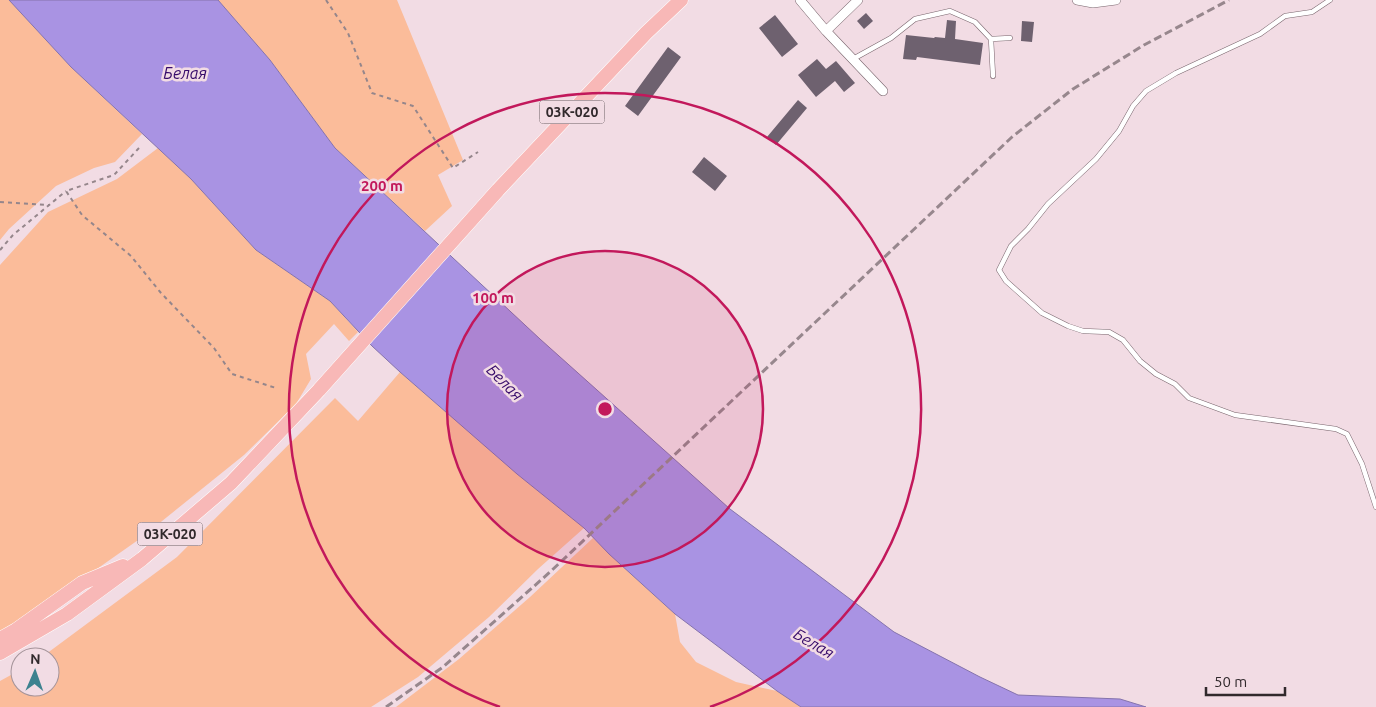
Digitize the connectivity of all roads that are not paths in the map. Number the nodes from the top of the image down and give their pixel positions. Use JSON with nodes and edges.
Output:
{"nodes":[{"id":1,"x":681,"y":0,"type":"edge"},
{"id":2,"x":800,"y":0,"type":"edge"},
{"id":3,"x":858,"y":0,"type":"edge"},
{"id":4,"x":1077,"y":0,"type":"edge"},
{"id":5,"x":1116,"y":0,"type":"edge"},
{"id":6,"x":1330,"y":0,"type":"edge"},
{"id":7,"x":826,"y":31,"type":"junction"},
{"id":8,"x":1010,"y":38,"type":"dead end"},
{"id":9,"x":991,"y":39,"type":"junction"},
{"id":10,"x":853,"y":60,"type":"junction"},
{"id":11,"x":993,"y":76,"type":"dead end"},
{"id":12,"x":883,"y":91,"type":"dead end"},
{"id":13,"x":1376,"y":507,"type":"edge"},
{"id":14,"x":142,"y":559,"type":"junction"},
{"id":15,"x":0,"y":640,"type":"edge"},
{"id":16,"x":0,"y":653,"type":"edge"}],
"edges":[{"from":1,"to":14,"type":"main road","number":"03К-020"},
{"from":2,"to":7,"type":"street"},
{"from":3,"to":7,"type":"street"},
{"from":4,"to":5,"type":"street"},
{"from":6,"to":13,"type":"lane"},
{"from":7,"to":10,"type":"street"},
{"from":8,"to":9,"type":"lane"},
{"from":9,"to":10,"type":"lane"},
{"from":9,"to":11,"type":"lane"},
{"from":10,"to":12,"type":"street"},
{"from":14,"to":15,"type":"main road"},
{"from":14,"to":16,"type":"main road","number":"03К-020"}]}
